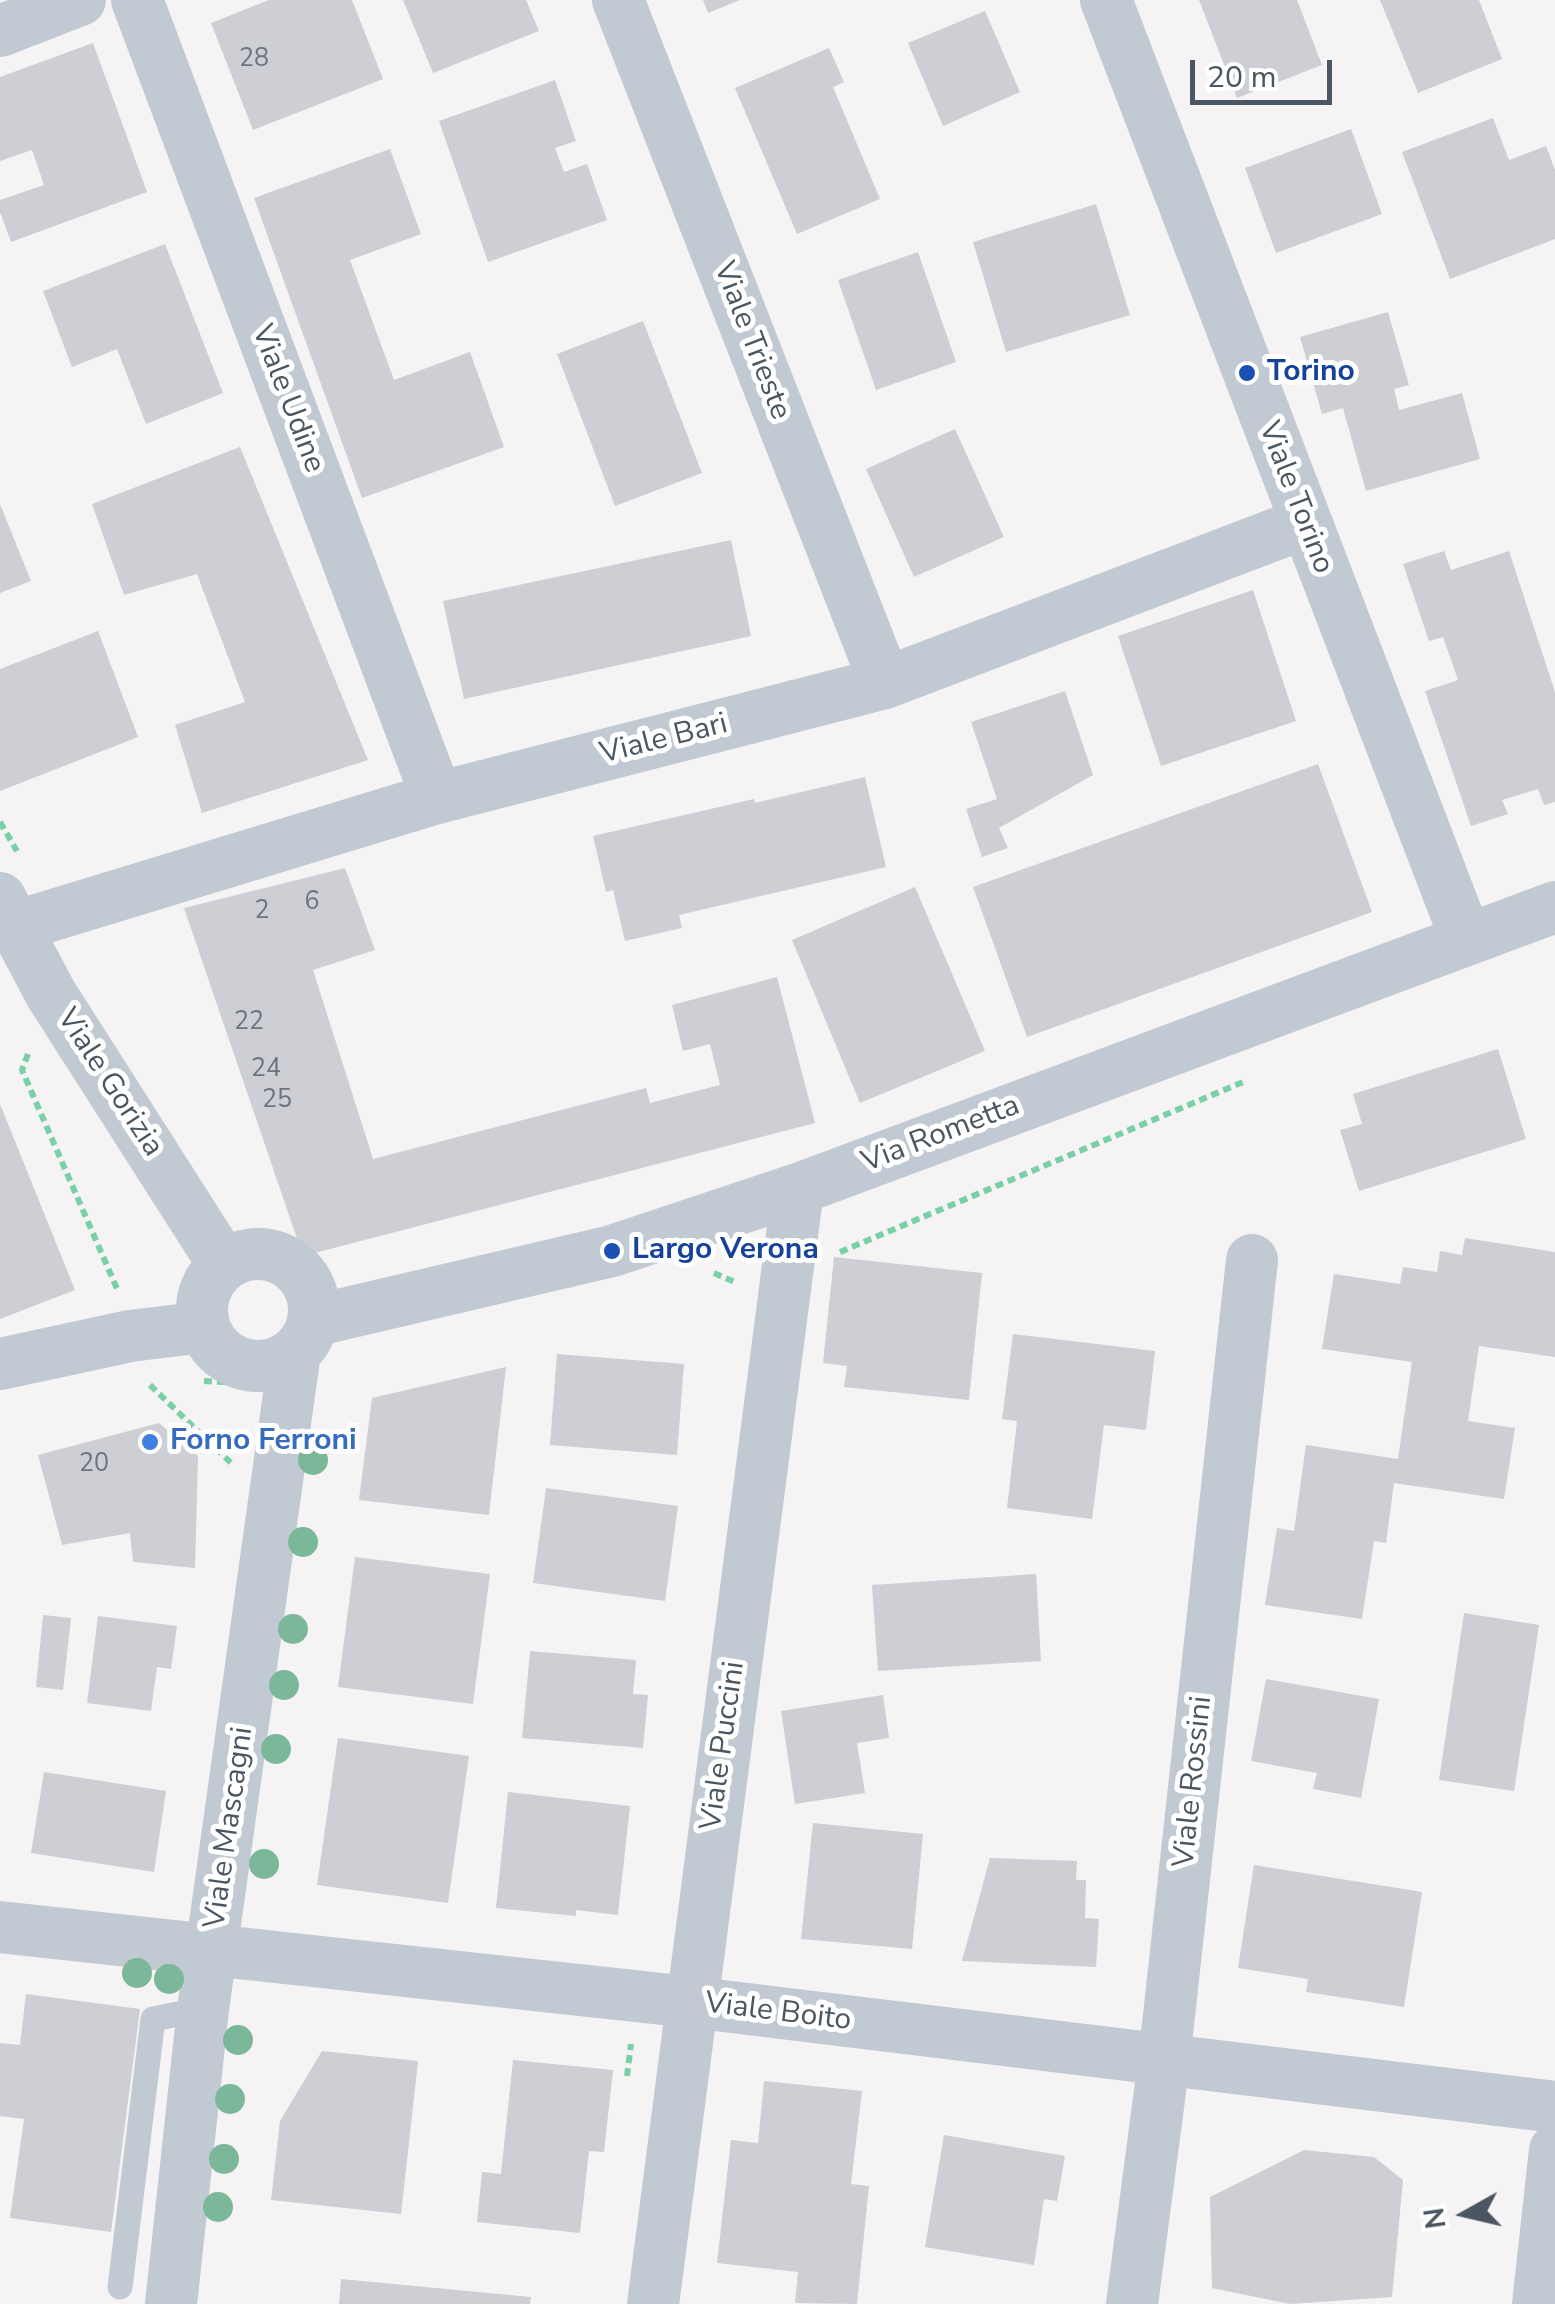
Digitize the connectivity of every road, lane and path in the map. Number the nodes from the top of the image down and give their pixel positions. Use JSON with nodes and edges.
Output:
{"nodes":[{"id":1,"x":80,"y":0,"type":"edge"},
{"id":2,"x":137,"y":0,"type":"edge"},
{"id":3,"x":618,"y":0,"type":"edge"},
{"id":4,"x":1106,"y":0,"type":"edge"},
{"id":5,"x":0,"y":31,"type":"edge"},
{"id":6,"x":1305,"y":524,"type":"junction"},
{"id":7,"x":884,"y":683,"type":"junction"},
{"id":8,"x":437,"y":798,"type":"junction"},
{"id":9,"x":0,"y":822,"type":"edge"},
{"id":10,"x":1555,"y":907,"type":"edge"},
{"id":11,"x":23,"y":913,"type":"edge"},
{"id":12,"x":1466,"y":939,"type":"junction"},
{"id":13,"x":51,"y":994,"type":"junction"},
{"id":14,"x":1256,"y":1076,"type":"dead end"},
{"id":15,"x":798,"y":1188,"type":"junction"},
{"id":16,"x":1252,"y":1260,"type":"dead end"},
{"id":17,"x":224,"y":1265,"type":"junction"},
{"id":18,"x":706,"y":1273,"type":"dead end"},
{"id":19,"x":787,"y":1274,"type":"junction"},
{"id":20,"x":204,"y":1327,"type":"junction"},
{"id":21,"x":300,"y":1353,"type":"junction"},
{"id":22,"x":143,"y":1363,"type":"junction"},
{"id":23,"x":0,"y":1364,"type":"edge"},
{"id":24,"x":197,"y":1380,"type":"dead end"},
{"id":25,"x":236,"y":1468,"type":"dead end"},
{"id":26,"x":0,"y":1927,"type":"edge"},
{"id":27,"x":212,"y":1952,"type":"junction"},
{"id":28,"x":690,"y":2002,"type":"junction"},
{"id":29,"x":204,"y":2009,"type":"junction"},
{"id":30,"x":632,"y":2034,"type":"dead end"},
{"id":31,"x":1164,"y":2061,"type":"junction"},
{"id":32,"x":626,"y":2092,"type":"dead end"},
{"id":33,"x":1555,"y":2108,"type":"edge"},
{"id":34,"x":1555,"y":2150,"type":"edge"},
{"id":35,"x":120,"y":2287,"type":"dead end"},
{"id":36,"x":171,"y":2304,"type":"edge"},
{"id":37,"x":654,"y":2304,"type":"edge"},
{"id":38,"x":1132,"y":2304,"type":"edge"},
{"id":39,"x":1538,"y":2304,"type":"edge"}],
"edges":[{"from":1,"to":5,"type":"street"},
{"from":2,"to":8,"type":"street","name":"Viale Udine"},
{"from":3,"to":7,"type":"street","name":"Viale Trieste"},
{"from":4,"to":6,"type":"street","name":"Viale Torino"},
{"from":6,"to":7,"type":"street","name":"Viale Bari"},
{"from":6,"to":12,"type":"street","name":"Viale Torino"},
{"from":7,"to":8,"type":"street","name":"Viale Bari"},
{"from":8,"to":11,"type":"street","name":"Viale Bari"},
{"from":9,"to":11,"type":"path"},
{"from":10,"to":12,"type":"street","name":"Via Rometta"},
{"from":11,"to":13,"type":"street","name":"Viale Gorizia"},
{"from":12,"to":15,"type":"street","name":"Via Rometta"},
{"from":13,"to":17,"type":"street","name":"Viale Gorizia"},
{"from":13,"to":22,"type":"path"},
{"from":14,"to":19,"type":"path"},
{"from":15,"to":19,"type":"street","name":"Viale Puccini"},
{"from":15,"to":21,"type":"street","name":"Via Rometta"},
{"from":16,"to":31,"type":"street","name":"Viale Rossini"},
{"from":17,"to":20,"type":"street"},
{"from":17,"to":21,"type":"street"},
{"from":18,"to":19,"type":"path"},
{"from":19,"to":28,"type":"street","name":"Viale Puccini"},
{"from":20,"to":21,"type":"street"},
{"from":20,"to":22,"type":"street"},
{"from":21,"to":24,"type":"path"},
{"from":21,"to":27,"type":"street","name":"Viale Mascagni"},
{"from":22,"to":23,"type":"street"},
{"from":22,"to":25,"type":"path"},
{"from":26,"to":27,"type":"street","name":"Viale Boito"},
{"from":27,"to":28,"type":"street","name":"Viale Boito"},
{"from":27,"to":29,"type":"street","name":"Viale Mascagni"},
{"from":28,"to":31,"type":"street","name":"Viale Boito"},
{"from":28,"to":37,"type":"street","name":"Viale Puccini"},
{"from":29,"to":35,"type":"lane"},
{"from":29,"to":36,"type":"street","name":"Viale Mascagni"},
{"from":30,"to":32,"type":"path"},
{"from":31,"to":33,"type":"street","name":"Viale Boito"},
{"from":31,"to":38,"type":"street","name":"Viale Rossini"},
{"from":34,"to":39,"type":"street"}]}
